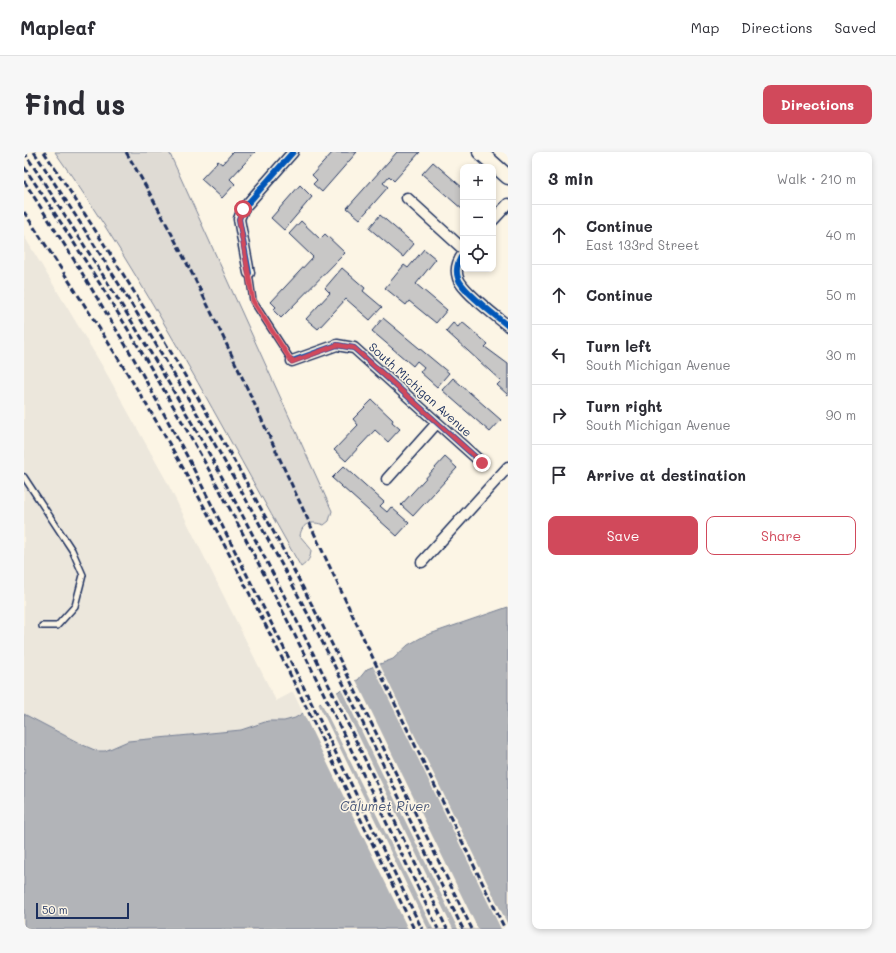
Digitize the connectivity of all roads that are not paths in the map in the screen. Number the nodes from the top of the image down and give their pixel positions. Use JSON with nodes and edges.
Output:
{"nodes":[{"id":1,"x":293,"y":152,"type":"edge"},
{"id":2,"x":480,"y":152,"type":"edge"},
{"id":3,"x":508,"y":177,"type":"edge"},
{"id":4,"x":407,"y":198,"type":"dead end"},
{"id":5,"x":508,"y":204,"type":"edge"},
{"id":6,"x":496,"y":217,"type":"edge"},
{"id":7,"x":460,"y":246,"type":"edge"},
{"id":8,"x":460,"y":260,"type":"edge"},
{"id":9,"x":249,"y":273,"type":"joint"},
{"id":10,"x":508,"y":326,"type":"edge"},
{"id":11,"x":292,"y":362,"type":"joint"},
{"id":12,"x":437,"y":423,"type":"junction"},
{"id":13,"x":482,"y":463,"type":"dead end"},
{"id":14,"x":508,"y":467,"type":"edge"},
{"id":15,"x":24,"y":477,"type":"edge"},
{"id":16,"x":387,"y":479,"type":"dead end"},
{"id":17,"x":422,"y":562,"type":"dead end"},
{"id":18,"x":42,"y":626,"type":"dead end"}],
"edges":[{"from":1,"to":9,"type":"street"},
{"from":2,"to":3,"type":"main road"},
{"from":4,"to":7,"type":"street"},
{"from":5,"to":6,"type":"street"},
{"from":8,"to":10,"type":"street"},
{"from":9,"to":11,"type":"lane"},
{"from":11,"to":12,"type":"street","name":"South Michigan Avenue"},
{"from":12,"to":13,"type":"street","name":"South Michigan Avenue"},
{"from":12,"to":16,"type":"street"},
{"from":14,"to":17,"type":"street"},
{"from":15,"to":18,"type":"lane"}]}
